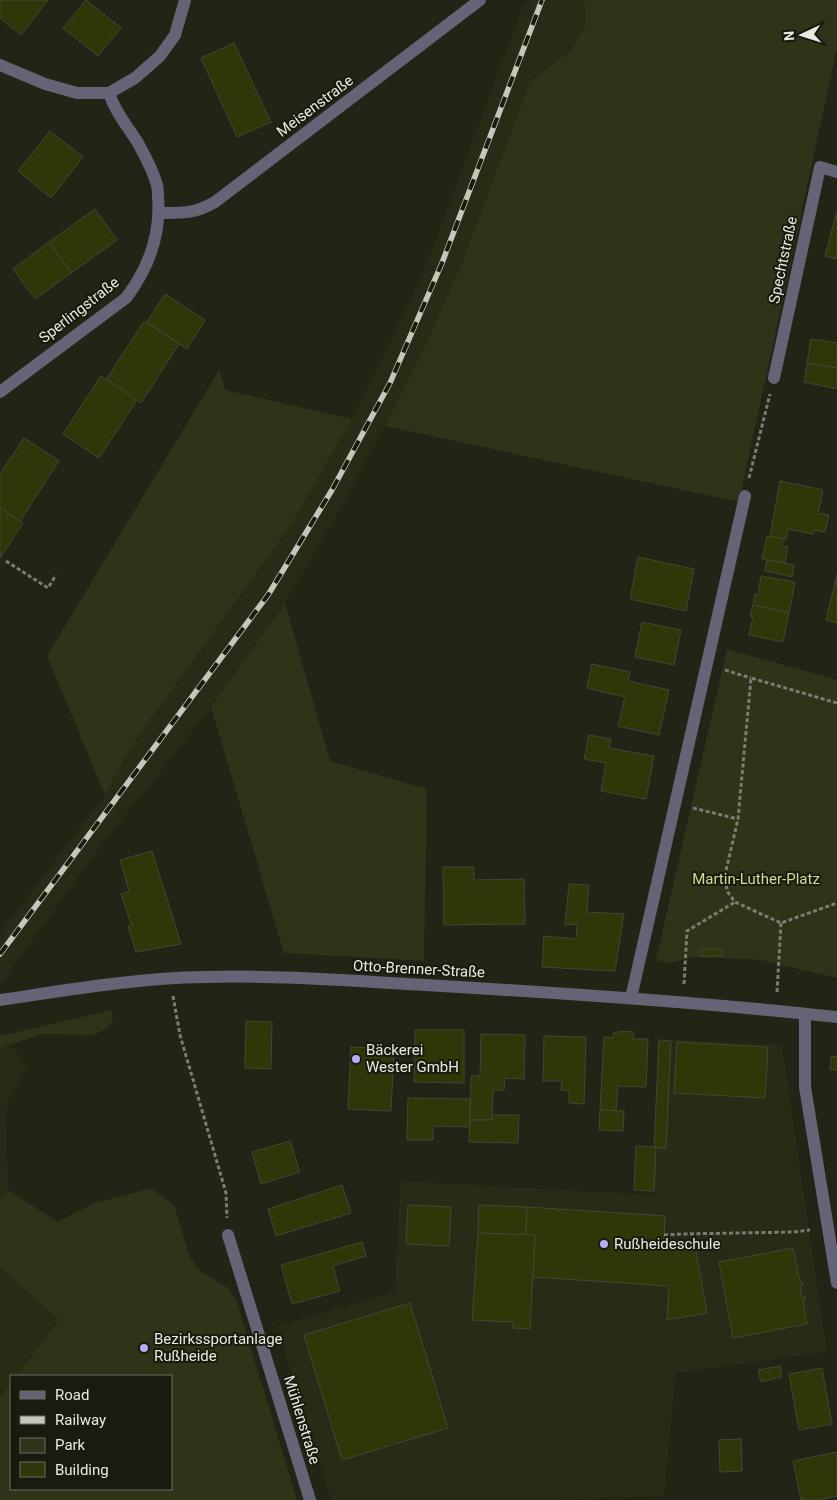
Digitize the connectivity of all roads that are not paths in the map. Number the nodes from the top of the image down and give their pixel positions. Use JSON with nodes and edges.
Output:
{"nodes":[{"id":1,"x":185,"y":0,"type":"edge"},
{"id":2,"x":480,"y":0,"type":"edge"},
{"id":3,"x":0,"y":65,"type":"edge"},
{"id":4,"x":110,"y":93,"type":"junction"},
{"id":5,"x":837,"y":172,"type":"edge"},
{"id":6,"x":159,"y":214,"type":"junction"},
{"id":7,"x":774,"y":378,"type":"road end"},
{"id":8,"x":0,"y":392,"type":"edge"},
{"id":9,"x":745,"y":496,"type":"road end"},
{"id":10,"x":632,"y":998,"type":"junction"},
{"id":11,"x":0,"y":1000,"type":"edge"},
{"id":12,"x":806,"y":1014,"type":"junction"},
{"id":13,"x":837,"y":1017,"type":"edge"},
{"id":14,"x":228,"y":1235,"type":"road end"},
{"id":15,"x":837,"y":1282,"type":"edge"},
{"id":16,"x":310,"y":1500,"type":"edge"}],
"edges":[{"from":1,"to":4,"type":"street"},
{"from":2,"to":6,"type":"street","name":"Meisenstraße"},
{"from":3,"to":4,"type":"street"},
{"from":4,"to":6,"type":"street","name":"Sperlingstraße"},
{"from":5,"to":7,"type":"street","name":"Spechtstraße"},
{"from":6,"to":8,"type":"street","name":"Sperlingstraße"},
{"from":9,"to":10,"type":"street"},
{"from":10,"to":11,"type":"street","name":"Otto-Brenner-Straße"},
{"from":10,"to":12,"type":"street","name":"Otto-Brenner-Straße"},
{"from":12,"to":13,"type":"street","name":"Otto-Brenner-Straße"},
{"from":12,"to":15,"type":"street"},
{"from":14,"to":16,"type":"street","name":"Mühlenstraße"}]}
